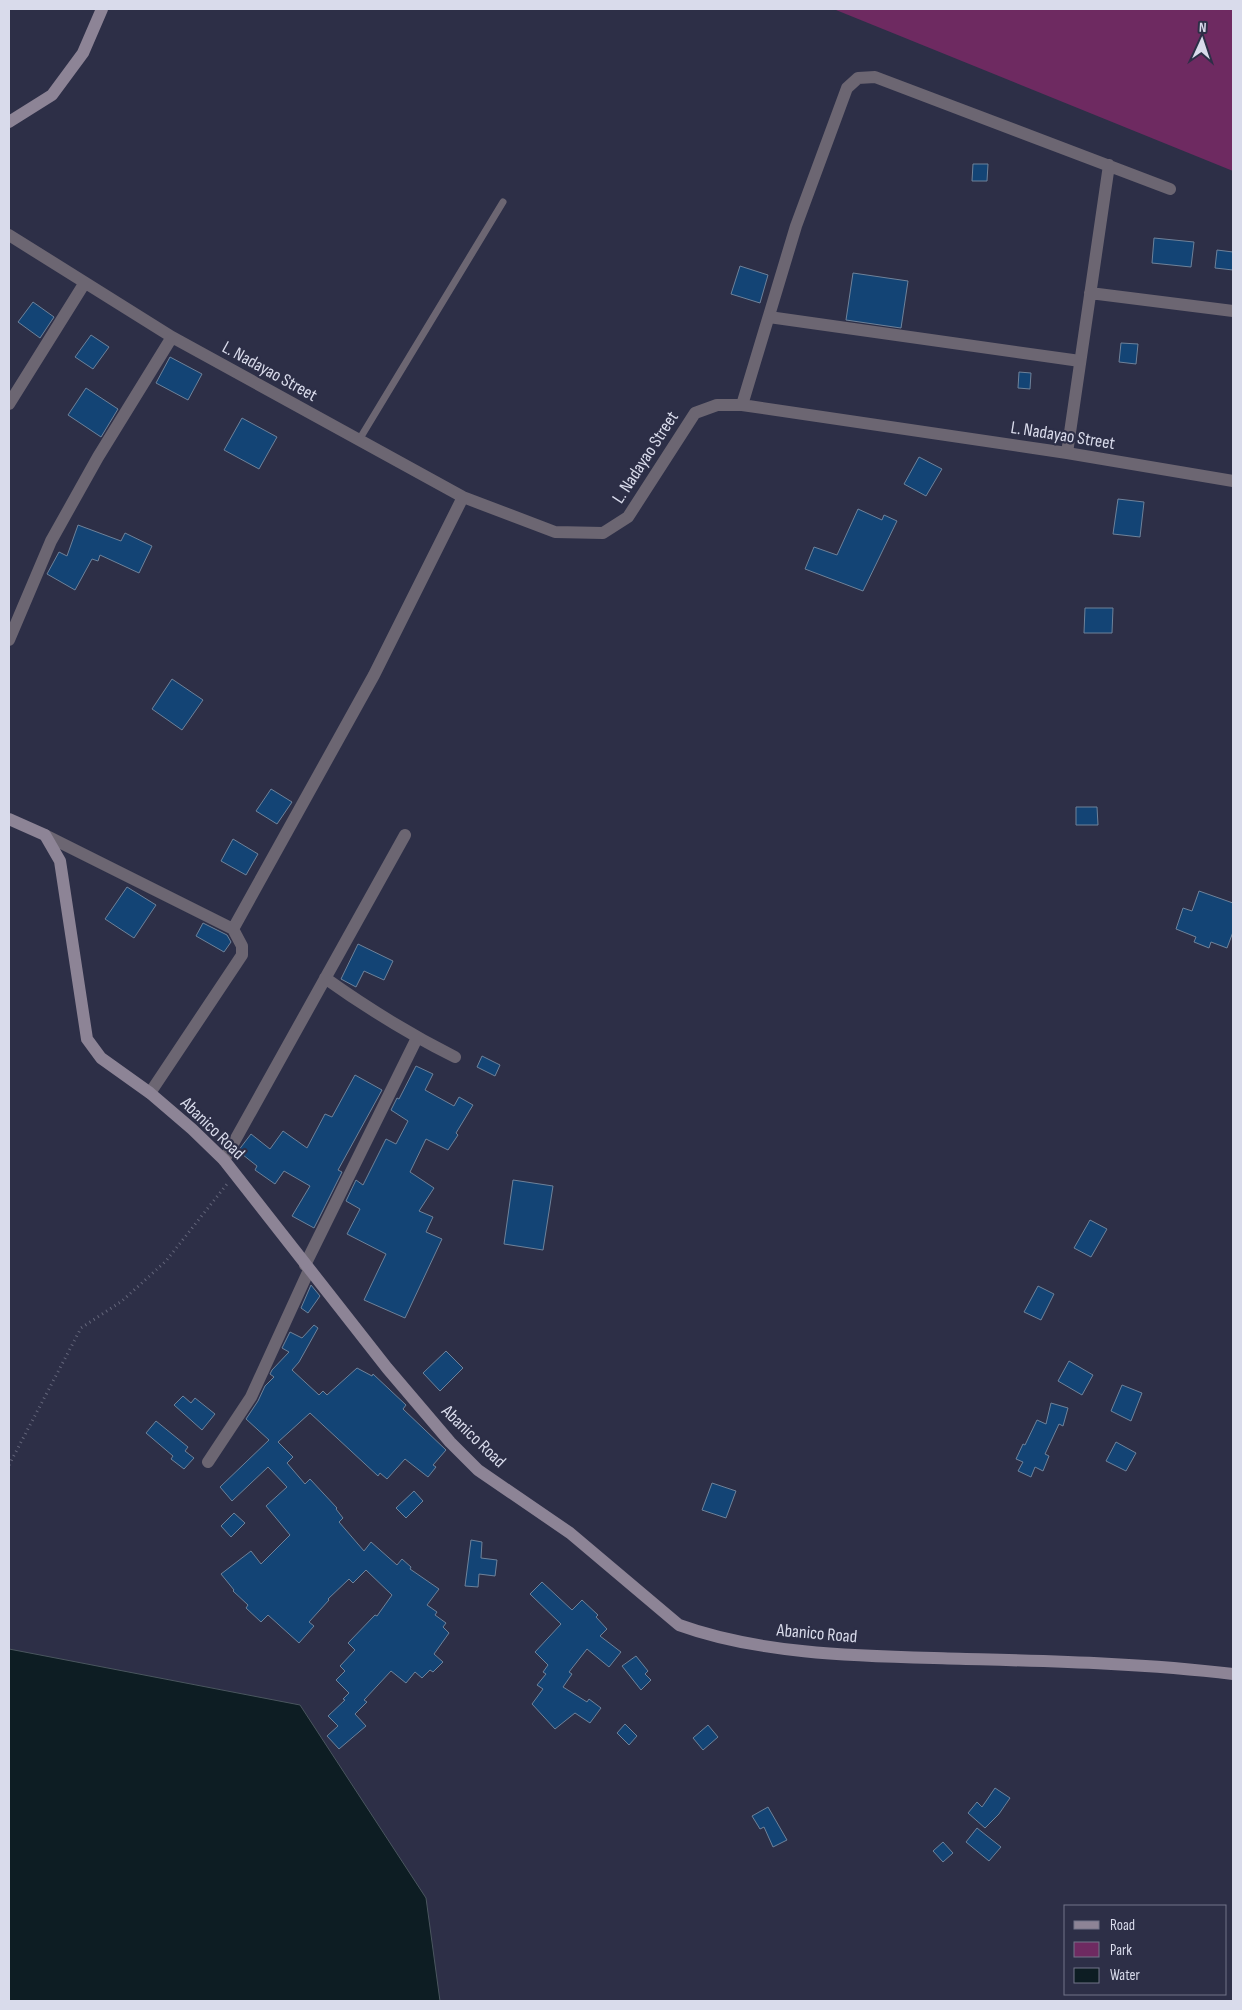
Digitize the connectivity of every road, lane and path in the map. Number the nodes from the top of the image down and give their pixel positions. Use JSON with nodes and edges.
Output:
{"nodes":[{"id":1,"x":102,"y":9,"type":"edge"},
{"id":2,"x":9,"y":122,"type":"edge"},
{"id":3,"x":1109,"y":165,"type":"junction"},
{"id":4,"x":1170,"y":189,"type":"dead end"},
{"id":5,"x":503,"y":202,"type":"dead end"},
{"id":6,"x":9,"y":235,"type":"edge"},
{"id":7,"x":84,"y":284,"type":"junction"},
{"id":8,"x":1090,"y":293,"type":"junction"},
{"id":9,"x":1233,"y":311,"type":"edge"},
{"id":10,"x":769,"y":317,"type":"junction"},
{"id":11,"x":172,"y":337,"type":"junction"},
{"id":12,"x":1080,"y":361,"type":"junction"},
{"id":13,"x":9,"y":404,"type":"edge"},
{"id":14,"x":742,"y":405,"type":"junction"},
{"id":15,"x":359,"y":440,"type":"junction"},
{"id":16,"x":1067,"y":453,"type":"junction"},
{"id":17,"x":1233,"y":481,"type":"edge"},
{"id":18,"x":463,"y":497,"type":"junction"},
{"id":19,"x":9,"y":640,"type":"edge"},
{"id":20,"x":9,"y":819,"type":"edge"},
{"id":21,"x":45,"y":835,"type":"junction"},
{"id":22,"x":404,"y":835,"type":"dead end"},
{"id":23,"x":233,"y":929,"type":"junction"},
{"id":24,"x":325,"y":978,"type":"junction"},
{"id":25,"x":417,"y":1038,"type":"junction"},
{"id":26,"x":455,"y":1057,"type":"dead end"},
{"id":27,"x":150,"y":1093,"type":"junction"},
{"id":28,"x":224,"y":1160,"type":"junction"},
{"id":29,"x":235,"y":1174,"type":"junction"},
{"id":30,"x":307,"y":1268,"type":"junction"},
{"id":31,"x":208,"y":1462,"type":"dead end"},
{"id":32,"x":9,"y":1465,"type":"edge"},
{"id":33,"x":1233,"y":1674,"type":"edge"}],
"edges":[{"from":1,"to":2,"type":"street"},
{"from":3,"to":4,"type":"street"},
{"from":3,"to":8,"type":"street"},
{"from":3,"to":10,"type":"street"},
{"from":5,"to":15,"type":"lane"},
{"from":6,"to":7,"type":"street","name":"L. Nadayao Street"},
{"from":7,"to":11,"type":"street","name":"L. Nadayao Street"},
{"from":7,"to":13,"type":"street"},
{"from":8,"to":9,"type":"street"},
{"from":8,"to":12,"type":"street"},
{"from":10,"to":12,"type":"street"},
{"from":10,"to":14,"type":"street"},
{"from":11,"to":15,"type":"street","name":"L. Nadayao Street"},
{"from":11,"to":19,"type":"street"},
{"from":12,"to":16,"type":"street"},
{"from":14,"to":16,"type":"street","name":"L. Nadayao Street"},
{"from":14,"to":18,"type":"street","name":"L. Nadayao Street"},
{"from":15,"to":18,"type":"street","name":"L. Nadayao Street"},
{"from":16,"to":17,"type":"street","name":"L. Nadayao Street"},
{"from":18,"to":23,"type":"street"},
{"from":20,"to":21,"type":"street"},
{"from":21,"to":23,"type":"street"},
{"from":21,"to":27,"type":"street","name":"Abanico Road"},
{"from":22,"to":24,"type":"street"},
{"from":23,"to":27,"type":"street"},
{"from":24,"to":25,"type":"street"},
{"from":24,"to":28,"type":"street"},
{"from":25,"to":26,"type":"street"},
{"from":25,"to":30,"type":"street"},
{"from":27,"to":28,"type":"street","name":"Abanico Road"},
{"from":28,"to":29,"type":"street","name":"Abanico Road"},
{"from":29,"to":30,"type":"street","name":"Abanico Road"},
{"from":29,"to":32,"type":"path"},
{"from":30,"to":31,"type":"street"},
{"from":30,"to":33,"type":"street","name":"Abanico Road"}]}
